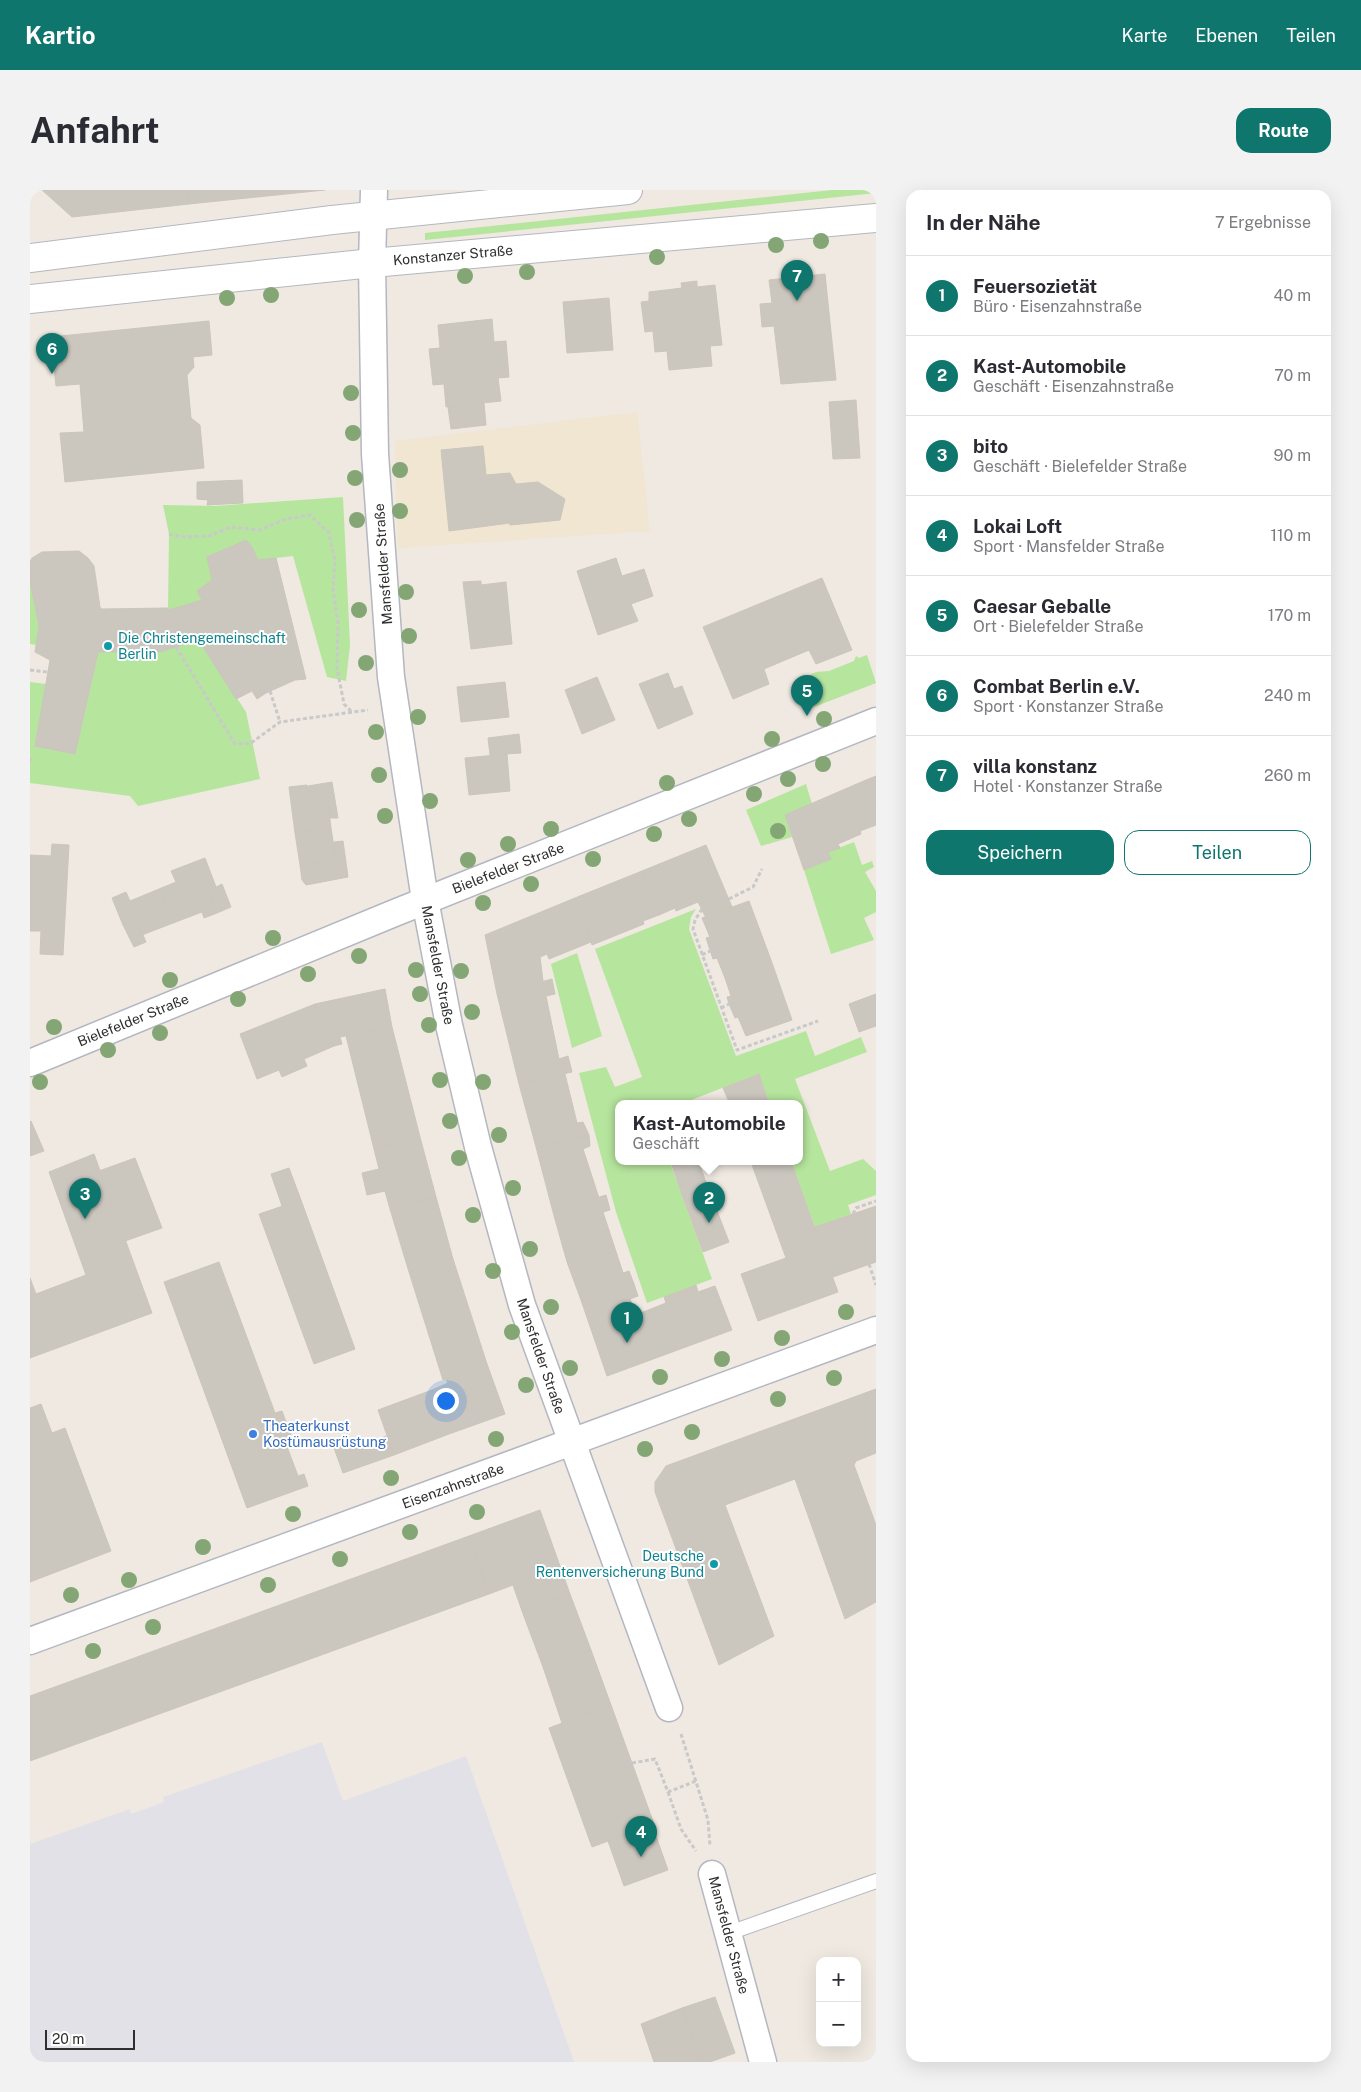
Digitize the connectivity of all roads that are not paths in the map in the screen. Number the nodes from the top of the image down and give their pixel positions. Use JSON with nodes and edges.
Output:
{"nodes":[{"id":1,"x":628,"y":190,"type":"edge"},
{"id":2,"x":373,"y":203,"type":"edge"},
{"id":3,"x":876,"y":218,"type":"edge"},
{"id":4,"x":30,"y":258,"type":"edge"},
{"id":5,"x":372,"y":263,"type":"junction"},
{"id":6,"x":30,"y":299,"type":"edge"},
{"id":7,"x":876,"y":721,"type":"edge"},
{"id":8,"x":426,"y":900,"type":"junction"},
{"id":9,"x":30,"y":1063,"type":"edge"},
{"id":10,"x":876,"y":1330,"type":"edge"},
{"id":11,"x":572,"y":1443,"type":"junction"},
{"id":12,"x":30,"y":1641,"type":"edge"},
{"id":13,"x":674,"y":1718,"type":"road end"},
{"id":14,"x":712,"y":1874,"type":"road end"},
{"id":15,"x":876,"y":1881,"type":"edge"},
{"id":16,"x":729,"y":1933,"type":"junction"},
{"id":17,"x":763,"y":2062,"type":"edge"}],
"edges":[{"from":1,"to":2,"type":"main road"},
{"from":2,"to":4,"type":"main road"},
{"from":2,"to":5,"type":"street","name":"Mansfelder Straße"},
{"from":3,"to":5,"type":"main road","name":"Konstanzer Straße"},
{"from":5,"to":6,"type":"main road","name":"Konstanzer Straße"},
{"from":5,"to":8,"type":"street","name":"Mansfelder Straße"},
{"from":7,"to":8,"type":"street","name":"Bielefelder Straße"},
{"from":8,"to":9,"type":"street","name":"Bielefelder Straße"},
{"from":8,"to":11,"type":"street","name":"Mansfelder Straße"},
{"from":10,"to":11,"type":"street","name":"Eisenzahnstraße"},
{"from":11,"to":12,"type":"street","name":"Eisenzahnstraße"},
{"from":11,"to":13,"type":"street","name":"Mansfelder Straße"},
{"from":14,"to":16,"type":"street","name":"Mansfelder Straße"},
{"from":15,"to":16,"type":"lane"},
{"from":16,"to":17,"type":"street","name":"Mansfelder Straße"}]}
